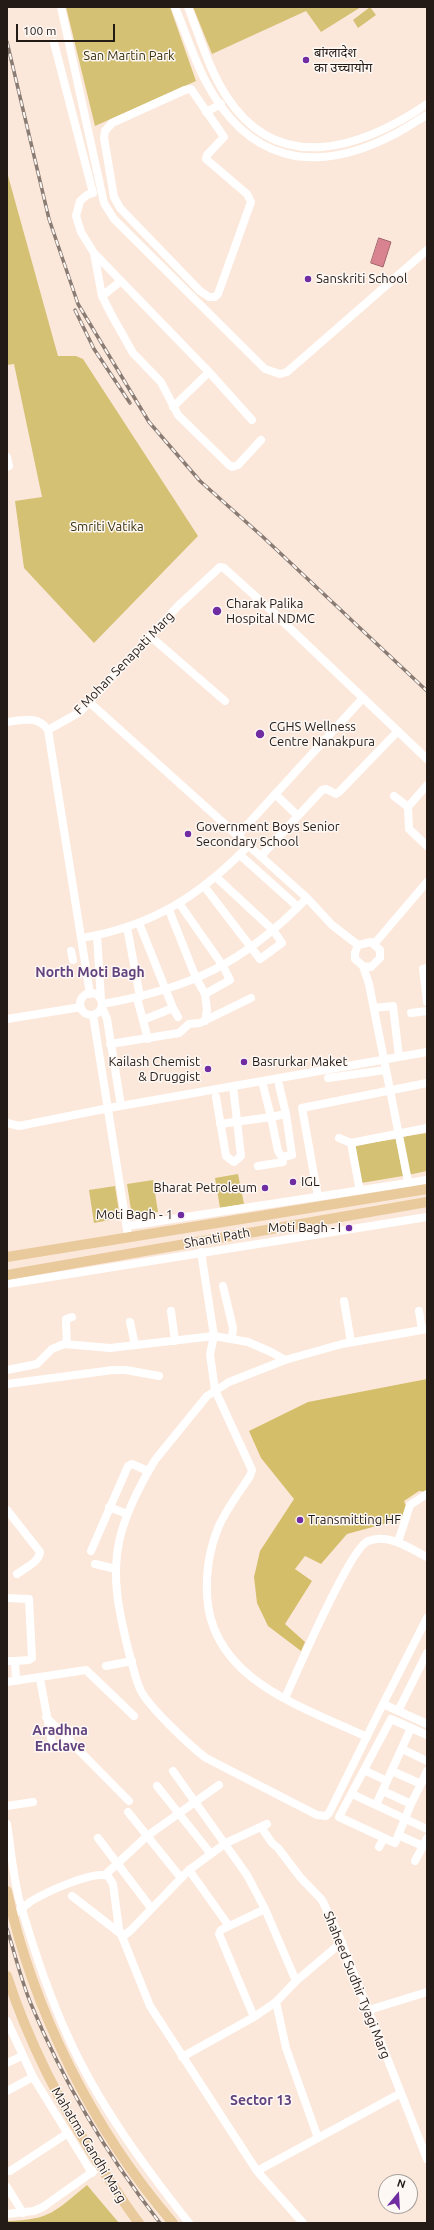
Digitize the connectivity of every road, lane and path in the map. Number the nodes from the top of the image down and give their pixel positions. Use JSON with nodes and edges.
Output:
{"nodes":[{"id":1,"x":61,"y":7,"type":"edge"},
{"id":2,"x":175,"y":7,"type":"edge"},
{"id":3,"x":188,"y":7,"type":"edge"},
{"id":4,"x":54,"y":43,"type":"dead end"},
{"id":5,"x":215,"y":76,"type":"junction"},
{"id":6,"x":205,"y":80,"type":"junction"},
{"id":7,"x":221,"y":104,"type":"junction"},
{"id":8,"x":427,"y":104,"type":"edge"},
{"id":9,"x":206,"y":112,"type":"junction"},
{"id":10,"x":427,"y":114,"type":"edge"},
{"id":11,"x":390,"y":127,"type":"junction"},
{"id":12,"x":393,"y":135,"type":"junction"},
{"id":13,"x":307,"y":148,"type":"junction"},
{"id":14,"x":306,"y":158,"type":"junction"},
{"id":15,"x":97,"y":192,"type":"junction"},
{"id":16,"x":427,"y":250,"type":"edge"},
{"id":17,"x":94,"y":253,"type":"junction"},
{"id":18,"x":121,"y":281,"type":"junction"},
{"id":19,"x":102,"y":296,"type":"junction"},
{"id":20,"x":214,"y":297,"type":"junction"},
{"id":21,"x":206,"y":311,"type":"junction"},
{"id":22,"x":209,"y":372,"type":"junction"},
{"id":23,"x":173,"y":407,"type":"junction"},
{"id":24,"x":252,"y":420,"type":"dead end"},
{"id":25,"x":261,"y":440,"type":"dead end"},
{"id":26,"x":7,"y":457,"type":"edge"},
{"id":27,"x":7,"y":467,"type":"edge"},
{"id":28,"x":150,"y":636,"type":"junction"},
{"id":29,"x":363,"y":698,"type":"junction"},
{"id":30,"x":225,"y":701,"type":"dead end"},
{"id":31,"x":89,"y":702,"type":"junction"},
{"id":32,"x":7,"y":722,"type":"edge"},
{"id":33,"x":48,"y":730,"type":"junction"},
{"id":34,"x":398,"y":731,"type":"junction"},
{"id":35,"x":427,"y":759,"type":"edge"},
{"id":36,"x":427,"y":785,"type":"edge"},
{"id":37,"x":275,"y":794,"type":"junction"},
{"id":38,"x":394,"y":796,"type":"dead end"},
{"id":39,"x":408,"y":807,"type":"junction"},
{"id":40,"x":298,"y":816,"type":"junction"},
{"id":41,"x":238,"y":835,"type":"junction"},
{"id":42,"x":249,"y":845,"type":"junction"},
{"id":43,"x":427,"y":846,"type":"edge"},
{"id":44,"x":240,"y":855,"type":"junction"},
{"id":45,"x":261,"y":856,"type":"junction"},
{"id":46,"x":216,"y":878,"type":"junction"},
{"id":47,"x":427,"y":882,"type":"edge"},
{"id":48,"x":204,"y":886,"type":"junction"},
{"id":49,"x":306,"y":898,"type":"junction"},
{"id":50,"x":179,"y":903,"type":"junction"},
{"id":51,"x":298,"y":907,"type":"junction"},
{"id":52,"x":169,"y":910,"type":"junction"},
{"id":53,"x":139,"y":923,"type":"junction"},
{"id":54,"x":127,"y":927,"type":"junction"},
{"id":55,"x":273,"y":930,"type":"junction"},
{"id":56,"x":97,"y":935,"type":"junction"},
{"id":57,"x":82,"y":938,"type":"junction"},
{"id":58,"x":375,"y":943,"type":"junction"},
{"id":59,"x":358,"y":945,"type":"junction"},
{"id":60,"x":251,"y":947,"type":"junction"},
{"id":61,"x":71,"y":951,"type":"dead end"},
{"id":62,"x":72,"y":960,"type":"dead end"},
{"id":63,"x":223,"y":966,"type":"junction"},
{"id":64,"x":363,"y":966,"type":"junction"},
{"id":65,"x":427,"y":968,"type":"edge"},
{"id":66,"x":196,"y":978,"type":"junction"},
{"id":67,"x":167,"y":990,"type":"junction"},
{"id":68,"x":90,"y":994,"type":"junction"},
{"id":69,"x":205,"y":994,"type":"junction"},
{"id":70,"x":138,"y":998,"type":"junction"},
{"id":71,"x":251,"y":998,"type":"dead end"},
{"id":72,"x":427,"y":1002,"type":"edge"},
{"id":73,"x":101,"y":1004,"type":"junction"},
{"id":74,"x":81,"y":1007,"type":"junction"},
{"id":75,"x":173,"y":1008,"type":"junction"},
{"id":76,"x":374,"y":1008,"type":"junction"},
{"id":77,"x":427,"y":1011,"type":"edge"},
{"id":78,"x":411,"y":1013,"type":"dead end"},
{"id":79,"x":93,"y":1015,"type":"junction"},
{"id":80,"x":178,"y":1017,"type":"dead end"},
{"id":81,"x":7,"y":1019,"type":"edge"},
{"id":82,"x":143,"y":1020,"type":"junction"},
{"id":83,"x":205,"y":1021,"type":"junction"},
{"id":84,"x":148,"y":1039,"type":"junction"},
{"id":85,"x":110,"y":1044,"type":"junction"},
{"id":86,"x":427,"y":1052,"type":"edge"},
{"id":87,"x":399,"y":1057,"type":"junction"},
{"id":88,"x":383,"y":1059,"type":"junction"},
{"id":89,"x":373,"y":1061,"type":"junction"},
{"id":90,"x":114,"y":1064,"type":"junction"},
{"id":91,"x":102,"y":1066,"type":"junction"},
{"id":92,"x":385,"y":1070,"type":"junction"},
{"id":93,"x":375,"y":1072,"type":"junction"},
{"id":94,"x":328,"y":1078,"type":"dead end"},
{"id":95,"x":262,"y":1081,"type":"junction"},
{"id":96,"x":427,"y":1083,"type":"edge"},
{"id":97,"x":279,"y":1085,"type":"dead end"},
{"id":98,"x":233,"y":1086,"type":"junction"},
{"id":99,"x":389,"y":1091,"type":"junction"},
{"id":100,"x":216,"y":1097,"type":"dead end"},
{"id":101,"x":121,"y":1106,"type":"junction"},
{"id":102,"x":109,"y":1108,"type":"junction"},
{"id":103,"x":286,"y":1114,"type":"junction"},
{"id":104,"x":271,"y":1117,"type":"junction"},
{"id":105,"x":237,"y":1122,"type":"junction"},
{"id":106,"x":7,"y":1123,"type":"edge"},
{"id":107,"x":220,"y":1124,"type":"junction"},
{"id":108,"x":427,"y":1128,"type":"edge"},
{"id":109,"x":398,"y":1133,"type":"junction"},
{"id":110,"x":339,"y":1138,"type":"dead end"},
{"id":111,"x":351,"y":1143,"type":"junction"},
{"id":112,"x":282,"y":1157,"type":"junction"},
{"id":113,"x":258,"y":1166,"type":"dead end"},
{"id":114,"x":427,"y":1180,"type":"edge"},
{"id":115,"x":359,"y":1186,"type":"dead end"},
{"id":116,"x":409,"y":1187,"type":"junction"},
{"id":117,"x":427,"y":1189,"type":"edge"},
{"id":118,"x":318,"y":1197,"type":"junction"},
{"id":119,"x":427,"y":1202,"type":"edge"},
{"id":120,"x":408,"y":1205,"type":"junction"},
{"id":121,"x":427,"y":1217,"type":"edge"},
{"id":122,"x":411,"y":1219,"type":"junction"},
{"id":123,"x":128,"y":1231,"type":"junction"},
{"id":124,"x":201,"y":1252,"type":"junction"},
{"id":125,"x":7,"y":1257,"type":"edge"},
{"id":126,"x":7,"y":1274,"type":"edge"},
{"id":127,"x":7,"y":1284,"type":"edge"},
{"id":128,"x":223,"y":1286,"type":"dead end"},
{"id":129,"x":344,"y":1301,"type":"dead end"},
{"id":130,"x":419,"y":1311,"type":"dead end"},
{"id":131,"x":171,"y":1312,"type":"dead end"},
{"id":132,"x":72,"y":1317,"type":"dead end"},
{"id":133,"x":130,"y":1322,"type":"dead end"},
{"id":134,"x":424,"y":1329,"type":"edge"},
{"id":135,"x":214,"y":1336,"type":"junction"},
{"id":136,"x":232,"y":1338,"type":"junction"},
{"id":137,"x":175,"y":1341,"type":"junction"},
{"id":138,"x":351,"y":1342,"type":"junction"},
{"id":139,"x":67,"y":1344,"type":"junction"},
{"id":140,"x":135,"y":1345,"type":"junction"},
{"id":141,"x":285,"y":1360,"type":"junction"},
{"id":142,"x":7,"y":1370,"type":"edge"},
{"id":143,"x":159,"y":1376,"type":"dead end"},
{"id":144,"x":7,"y":1384,"type":"edge"},
{"id":145,"x":215,"y":1390,"type":"junction"},
{"id":146,"x":148,"y":1471,"type":"junction"},
{"id":147,"x":427,"y":1494,"type":"edge"},
{"id":148,"x":109,"y":1508,"type":"junction"},
{"id":149,"x":7,"y":1510,"type":"edge"},
{"id":150,"x":127,"y":1514,"type":"junction"},
{"id":151,"x":398,"y":1542,"type":"junction"},
{"id":152,"x":90,"y":1552,"type":"dead end"},
{"id":153,"x":427,"y":1557,"type":"edge"},
{"id":154,"x":95,"y":1564,"type":"dead end"},
{"id":155,"x":116,"y":1569,"type":"junction"},
{"id":156,"x":18,"y":1574,"type":"dead end"},
{"id":157,"x":7,"y":1598,"type":"edge"},
{"id":158,"x":427,"y":1618,"type":"edge"},
{"id":159,"x":427,"y":1653,"type":"edge"},
{"id":160,"x":11,"y":1661,"type":"edge"},
{"id":161,"x":132,"y":1661,"type":"junction"},
{"id":162,"x":106,"y":1666,"type":"dead end"},
{"id":163,"x":40,"y":1678,"type":"junction"},
{"id":164,"x":16,"y":1681,"type":"junction"},
{"id":165,"x":7,"y":1682,"type":"edge"},
{"id":166,"x":285,"y":1698,"type":"junction"},
{"id":167,"x":384,"y":1704,"type":"junction"},
{"id":168,"x":398,"y":1711,"type":"junction"},
{"id":169,"x":134,"y":1716,"type":"dead end"},
{"id":170,"x":46,"y":1717,"type":"junction"},
{"id":171,"x":427,"y":1724,"type":"edge"},
{"id":172,"x":411,"y":1728,"type":"junction"},
{"id":173,"x":427,"y":1735,"type":"edge"},
{"id":174,"x":367,"y":1737,"type":"junction"},
{"id":175,"x":70,"y":1740,"type":"junction"},
{"id":176,"x":402,"y":1749,"type":"junction"},
{"id":177,"x":427,"y":1761,"type":"edge"},
{"id":178,"x":364,"y":1770,"type":"junction"},
{"id":179,"x":392,"y":1771,"type":"junction"},
{"id":180,"x":427,"y":1771,"type":"edge"},
{"id":181,"x":173,"y":1772,"type":"dead end"},
{"id":182,"x":387,"y":1781,"type":"junction"},
{"id":183,"x":421,"y":1784,"type":"junction"},
{"id":184,"x":219,"y":1785,"type":"dead end"},
{"id":185,"x":157,"y":1786,"type":"dead end"},
{"id":186,"x":383,"y":1791,"type":"junction"},
{"id":187,"x":352,"y":1794,"type":"junction"},
{"id":188,"x":129,"y":1801,"type":"dead end"},
{"id":189,"x":196,"y":1801,"type":"junction"},
{"id":190,"x":33,"y":1802,"type":"dead end"},
{"id":191,"x":411,"y":1804,"type":"junction"},
{"id":192,"x":376,"y":1805,"type":"junction"},
{"id":193,"x":7,"y":1806,"type":"edge"},
{"id":194,"x":128,"y":1812,"type":"dead end"},
{"id":195,"x":179,"y":1813,"type":"junction"},
{"id":196,"x":405,"y":1819,"type":"junction"},
{"id":197,"x":7,"y":1824,"type":"edge"},
{"id":198,"x":427,"y":1829,"type":"edge"},
{"id":199,"x":398,"y":1835,"type":"junction"},
{"id":200,"x":147,"y":1836,"type":"junction"},
{"id":201,"x":98,"y":1838,"type":"dead end"},
{"id":202,"x":384,"y":1838,"type":"junction"},
{"id":203,"x":427,"y":1838,"type":"edge"},
{"id":204,"x":226,"y":1843,"type":"junction"},
{"id":205,"x":423,"y":1846,"type":"junction"},
{"id":206,"x":379,"y":1847,"type":"dead end"},
{"id":207,"x":211,"y":1854,"type":"junction"},
{"id":208,"x":118,"y":1861,"type":"junction"},
{"id":209,"x":415,"y":1861,"type":"dead end"},
{"id":210,"x":189,"y":1870,"type":"junction"},
{"id":211,"x":105,"y":1875,"type":"junction"},
{"id":212,"x":181,"y":1878,"type":"junction"},
{"id":213,"x":7,"y":1891,"type":"edge"},
{"id":214,"x":72,"y":1896,"type":"dead end"},
{"id":215,"x":151,"y":1908,"type":"junction"},
{"id":216,"x":23,"y":1909,"type":"junction"},
{"id":217,"x":265,"y":1909,"type":"junction"},
{"id":218,"x":12,"y":1915,"type":"junction"},
{"id":219,"x":230,"y":1926,"type":"junction"},
{"id":220,"x":121,"y":1935,"type":"junction"},
{"id":221,"x":342,"y":1942,"type":"junction"},
{"id":222,"x":7,"y":1976,"type":"edge"},
{"id":223,"x":296,"y":1981,"type":"junction"},
{"id":224,"x":427,"y":1992,"type":"edge"},
{"id":225,"x":276,"y":2002,"type":"junction"},
{"id":226,"x":369,"y":2010,"type":"junction"},
{"id":227,"x":254,"y":2017,"type":"junction"},
{"id":228,"x":7,"y":2022,"type":"edge"},
{"id":229,"x":22,"y":2056,"type":"junction"},
{"id":230,"x":182,"y":2057,"type":"junction"},
{"id":231,"x":7,"y":2063,"type":"edge"},
{"id":232,"x":33,"y":2077,"type":"junction"},
{"id":233,"x":7,"y":2091,"type":"edge"},
{"id":234,"x":401,"y":2093,"type":"junction"},
{"id":235,"x":68,"y":2133,"type":"junction"},
{"id":236,"x":318,"y":2138,"type":"junction"},
{"id":237,"x":426,"y":2153,"type":"edge"},
{"id":238,"x":96,"y":2170,"type":"junction"},
{"id":239,"x":10,"y":2171,"type":"dead end"},
{"id":240,"x":257,"y":2171,"type":"junction"},
{"id":241,"x":7,"y":2187,"type":"edge"},
{"id":242,"x":23,"y":2213,"type":"junction"},
{"id":243,"x":7,"y":2214,"type":"edge"},
{"id":244,"x":139,"y":2223,"type":"edge"},
{"id":245,"x":173,"y":2223,"type":"edge"},
{"id":246,"x":189,"y":2223,"type":"edge"},
{"id":247,"x":303,"y":2223,"type":"edge"}],
"edges":[{"from":1,"to":15,"type":"street"},
{"from":2,"to":6,"type":"street"},
{"from":3,"to":5,"type":"street"},
{"from":4,"to":15,"type":"street"},
{"from":5,"to":6,"type":"street"},
{"from":5,"to":13,"type":"street"},
{"from":6,"to":7,"type":"street"},
{"from":7,"to":9,"type":"street"},
{"from":7,"to":14,"type":"street"},
{"from":8,"to":11,"type":"street"},
{"from":9,"to":20,"type":"street"},
{"from":9,"to":20,"type":"street"},
{"from":10,"to":12,"type":"street"},
{"from":11,"to":12,"type":"street"},
{"from":11,"to":13,"type":"street"},
{"from":12,"to":14,"type":"street"},
{"from":13,"to":14,"type":"street"},
{"from":15,"to":17,"type":"street"},
{"from":15,"to":21,"type":"street"},
{"from":16,"to":21,"type":"street"},
{"from":17,"to":18,"type":"street"},
{"from":17,"to":19,"type":"street"},
{"from":18,"to":19,"type":"street"},
{"from":18,"to":22,"type":"street"},
{"from":19,"to":23,"type":"street"},
{"from":20,"to":21,"type":"street"},
{"from":22,"to":23,"type":"street"},
{"from":22,"to":24,"type":"street"},
{"from":23,"to":25,"type":"street"},
{"from":26,"to":27,"type":"street"},
{"from":28,"to":29,"type":"street","name":"F Mohan Senapati Marg"},
{"from":28,"to":30,"type":"street"},
{"from":28,"to":31,"type":"street","name":"F Mohan Senapati Marg"},
{"from":29,"to":34,"type":"street","name":"F Mohan Senapati Marg"},
{"from":29,"to":37,"type":"street"},
{"from":31,"to":33,"type":"street","name":"F Mohan Senapati Marg"},
{"from":31,"to":41,"type":"street"},
{"from":32,"to":33,"type":"street"},
{"from":33,"to":57,"type":"street"},
{"from":34,"to":35,"type":"street","name":"F Mohan Senapati Marg"},
{"from":34,"to":40,"type":"street"},
{"from":36,"to":39,"type":"street"},
{"from":37,"to":40,"type":"street"},
{"from":37,"to":41,"type":"street"},
{"from":38,"to":39,"type":"street"},
{"from":39,"to":43,"type":"street"},
{"from":40,"to":45,"type":"street"},
{"from":41,"to":42,"type":"street"},
{"from":42,"to":44,"type":"street"},
{"from":42,"to":45,"type":"street"},
{"from":44,"to":46,"type":"street"},
{"from":44,"to":51,"type":"street"},
{"from":45,"to":49,"type":"street"},
{"from":46,"to":48,"type":"street"},
{"from":46,"to":55,"type":"street"},
{"from":47,"to":58,"type":"street"},
{"from":48,"to":50,"type":"street"},
{"from":48,"to":60,"type":"street"},
{"from":49,"to":51,"type":"street"},
{"from":49,"to":59,"type":"street"},
{"from":50,"to":52,"type":"street"},
{"from":50,"to":63,"type":"street"},
{"from":51,"to":55,"type":"street"},
{"from":52,"to":53,"type":"street"},
{"from":52,"to":66,"type":"street"},
{"from":53,"to":54,"type":"street"},
{"from":53,"to":67,"type":"street"},
{"from":54,"to":56,"type":"street"},
{"from":54,"to":70,"type":"street"},
{"from":55,"to":60,"type":"street"},
{"from":55,"to":60,"type":"street"},
{"from":56,"to":57,"type":"street"},
{"from":56,"to":73,"type":"street"},
{"from":57,"to":68,"type":"street"},
{"from":58,"to":59,"type":"street"},
{"from":58,"to":64,"type":"street"},
{"from":59,"to":64,"type":"street"},
{"from":60,"to":63,"type":"street"},
{"from":61,"to":62,"type":"street"},
{"from":63,"to":66,"type":"street"},
{"from":63,"to":69,"type":"street"},
{"from":64,"to":76,"type":"street"},
{"from":65,"to":72,"type":"street"},
{"from":66,"to":67,"type":"street"},
{"from":66,"to":69,"type":"street"},
{"from":67,"to":70,"type":"street"},
{"from":67,"to":75,"type":"street"},
{"from":68,"to":73,"type":"street"},
{"from":68,"to":74,"type":"street"},
{"from":69,"to":83,"type":"street"},
{"from":70,"to":73,"type":"street"},
{"from":70,"to":82,"type":"street"},
{"from":71,"to":83,"type":"street"},
{"from":73,"to":79,"type":"street"},
{"from":73,"to":85,"type":"street"},
{"from":74,"to":79,"type":"street"},
{"from":74,"to":81,"type":"street"},
{"from":75,"to":80,"type":"street"},
{"from":75,"to":82,"type":"street"},
{"from":76,"to":87,"type":"street"},
{"from":76,"to":88,"type":"street"},
{"from":77,"to":78,"type":"street"},
{"from":79,"to":91,"type":"street"},
{"from":82,"to":84,"type":"street"},
{"from":83,"to":84,"type":"street"},
{"from":84,"to":85,"type":"street"},
{"from":85,"to":90,"type":"street"},
{"from":86,"to":87,"type":"street"},
{"from":87,"to":88,"type":"street"},
{"from":88,"to":89,"type":"street"},
{"from":88,"to":92,"type":"street"},
{"from":89,"to":93,"type":"street"},
{"from":89,"to":95,"type":"street"},
{"from":90,"to":91,"type":"street"},
{"from":90,"to":101,"type":"street"},
{"from":91,"to":102,"type":"street"},
{"from":92,"to":93,"type":"street"},
{"from":92,"to":99,"type":"street"},
{"from":93,"to":94,"type":"street"},
{"from":95,"to":98,"type":"street"},
{"from":95,"to":104,"type":"street"},
{"from":96,"to":99,"type":"street"},
{"from":97,"to":103,"type":"street"},
{"from":98,"to":101,"type":"street"},
{"from":98,"to":105,"type":"street"},
{"from":99,"to":109,"type":"street"},
{"from":99,"to":118,"type":"street"},
{"from":100,"to":107,"type":"street"},
{"from":101,"to":102,"type":"street"},
{"from":102,"to":106,"type":"street"},
{"from":102,"to":123,"type":"street"},
{"from":103,"to":104,"type":"street"},
{"from":103,"to":112,"type":"street"},
{"from":104,"to":105,"type":"street"},
{"from":104,"to":112,"type":"street"},
{"from":105,"to":107,"type":"street"},
{"from":105,"to":107,"type":"street"},
{"from":108,"to":109,"type":"street"},
{"from":109,"to":111,"type":"street"},
{"from":109,"to":116,"type":"street"},
{"from":110,"to":111,"type":"street"},
{"from":111,"to":115,"type":"street"},
{"from":112,"to":113,"type":"street"},
{"from":114,"to":116,"type":"street"},
{"from":116,"to":117,"type":"main road","name":"Shanti Path"},
{"from":116,"to":118,"type":"street"},
{"from":116,"to":123,"type":"main road","name":"Shanti Path"},
{"from":118,"to":123,"type":"street"},
{"from":119,"to":120,"type":"main road","name":"Shanti Path"},
{"from":120,"to":122,"type":"street"},
{"from":120,"to":126,"type":"main road","name":"Shanti Path"},
{"from":121,"to":122,"type":"street"},
{"from":122,"to":124,"type":"street"},
{"from":123,"to":125,"type":"main road","name":"Shanti Path"},
{"from":124,"to":127,"type":"street"},
{"from":124,"to":135,"type":"street"},
{"from":128,"to":136,"type":"street"},
{"from":129,"to":138,"type":"street"},
{"from":130,"to":134,"type":"street"},
{"from":131,"to":137,"type":"street"},
{"from":132,"to":139,"type":"street"},
{"from":133,"to":140,"type":"street"},
{"from":134,"to":138,"type":"street"},
{"from":135,"to":136,"type":"street"},
{"from":135,"to":137,"type":"street"},
{"from":135,"to":145,"type":"street"},
{"from":136,"to":141,"type":"street"},
{"from":137,"to":140,"type":"street"},
{"from":138,"to":141,"type":"street"},
{"from":139,"to":140,"type":"street"},
{"from":139,"to":142,"type":"street"},
{"from":141,"to":145,"type":"street"},
{"from":143,"to":144,"type":"street"},
{"from":145,"to":146,"type":"street"},
{"from":145,"to":166,"type":"street"},
{"from":146,"to":148,"type":"street"},
{"from":146,"to":150,"type":"street"},
{"from":147,"to":151,"type":"street"},
{"from":148,"to":150,"type":"street"},
{"from":148,"to":152,"type":"street"},
{"from":149,"to":156,"type":"street"},
{"from":150,"to":155,"type":"street"},
{"from":151,"to":153,"type":"street"},
{"from":151,"to":166,"type":"street"},
{"from":154,"to":155,"type":"street"},
{"from":155,"to":161,"type":"street"},
{"from":157,"to":160,"type":"street"},
{"from":158,"to":167,"type":"street"},
{"from":159,"to":168,"type":"street"},
{"from":160,"to":164,"type":"street"},
{"from":161,"to":162,"type":"street"},
{"from":161,"to":174,"type":"street"},
{"from":163,"to":164,"type":"street"},
{"from":163,"to":169,"type":"street"},
{"from":163,"to":170,"type":"street"},
{"from":164,"to":165,"type":"street"},
{"from":166,"to":174,"type":"street"},
{"from":167,"to":168,"type":"street"},
{"from":167,"to":174,"type":"street"},
{"from":168,"to":171,"type":"street"},
{"from":170,"to":175,"type":"street"},
{"from":170,"to":175,"type":"street"},
{"from":172,"to":173,"type":"street"},
{"from":172,"to":176,"type":"street"},
{"from":172,"to":178,"type":"street"},
{"from":175,"to":188,"type":"street"},
{"from":176,"to":177,"type":"street"},
{"from":176,"to":179,"type":"street"},
{"from":178,"to":182,"type":"street"},
{"from":178,"to":187,"type":"street"},
{"from":179,"to":182,"type":"street"},
{"from":179,"to":183,"type":"street"},
{"from":180,"to":183,"type":"street"},
{"from":181,"to":189,"type":"street"},
{"from":182,"to":186,"type":"street"},
{"from":183,"to":191,"type":"street"},
{"from":184,"to":189,"type":"street"},
{"from":185,"to":195,"type":"street"},
{"from":186,"to":191,"type":"street"},
{"from":186,"to":192,"type":"street"},
{"from":187,"to":192,"type":"street"},
{"from":187,"to":202,"type":"street"},
{"from":189,"to":195,"type":"street"},
{"from":189,"to":204,"type":"street"},
{"from":190,"to":193,"type":"street"},
{"from":191,"to":196,"type":"street"},
{"from":192,"to":196,"type":"street"},
{"from":194,"to":200,"type":"street"},
{"from":195,"to":200,"type":"street"},
{"from":195,"to":207,"type":"street"},
{"from":196,"to":198,"type":"street"},
{"from":196,"to":199,"type":"street"},
{"from":197,"to":216,"type":"street"},
{"from":199,"to":202,"type":"street"},
{"from":199,"to":205,"type":"street"},
{"from":200,"to":208,"type":"street"},
{"from":200,"to":212,"type":"street"},
{"from":201,"to":208,"type":"street"},
{"from":202,"to":206,"type":"street"},
{"from":203,"to":205,"type":"street"},
{"from":204,"to":207,"type":"street"},
{"from":204,"to":217,"type":"street"},
{"from":204,"to":221,"type":"street","name":"Shaheed Sudhir Tyagi Marg"},
{"from":205,"to":209,"type":"street"},
{"from":207,"to":210,"type":"street"},
{"from":208,"to":211,"type":"street"},
{"from":208,"to":215,"type":"street"},
{"from":210,"to":212,"type":"street"},
{"from":210,"to":219,"type":"street"},
{"from":211,"to":216,"type":"street"},
{"from":211,"to":220,"type":"street"},
{"from":212,"to":215,"type":"street"},
{"from":213,"to":218,"type":"main road","name":"Mahatma Gandhi Marg"},
{"from":214,"to":220,"type":"street"},
{"from":215,"to":220,"type":"street"},
{"from":216,"to":218,"type":"street"},
{"from":216,"to":246,"type":"street"},
{"from":217,"to":219,"type":"street"},
{"from":217,"to":223,"type":"street"},
{"from":218,"to":245,"type":"main road","name":"Mahatma Gandhi Marg"},
{"from":219,"to":227,"type":"street"},
{"from":220,"to":230,"type":"street"},
{"from":221,"to":223,"type":"street"},
{"from":221,"to":226,"type":"street","name":"Shaheed Sudhir Tyagi Marg"},
{"from":222,"to":238,"type":"main road","name":"Mahatma Gandhi Marg"},
{"from":223,"to":225,"type":"street"},
{"from":224,"to":226,"type":"street"},
{"from":225,"to":227,"type":"street"},
{"from":225,"to":236,"type":"street"},
{"from":226,"to":234,"type":"street","name":"Shaheed Sudhir Tyagi Marg"},
{"from":227,"to":230,"type":"street"},
{"from":228,"to":229,"type":"street"},
{"from":229,"to":231,"type":"street"},
{"from":229,"to":232,"type":"street"},
{"from":230,"to":240,"type":"street"},
{"from":232,"to":233,"type":"street"},
{"from":232,"to":235,"type":"street"},
{"from":234,"to":236,"type":"street"},
{"from":234,"to":237,"type":"street","name":"Shaheed Sudhir Tyagi Marg"},
{"from":235,"to":238,"type":"street"},
{"from":235,"to":239,"type":"street"},
{"from":236,"to":240,"type":"street"},
{"from":238,"to":242,"type":"street"},
{"from":238,"to":244,"type":"main road","name":"Mahatma Gandhi Marg"},
{"from":240,"to":247,"type":"street"},
{"from":241,"to":242,"type":"street"},
{"from":242,"to":243,"type":"street"}]}
